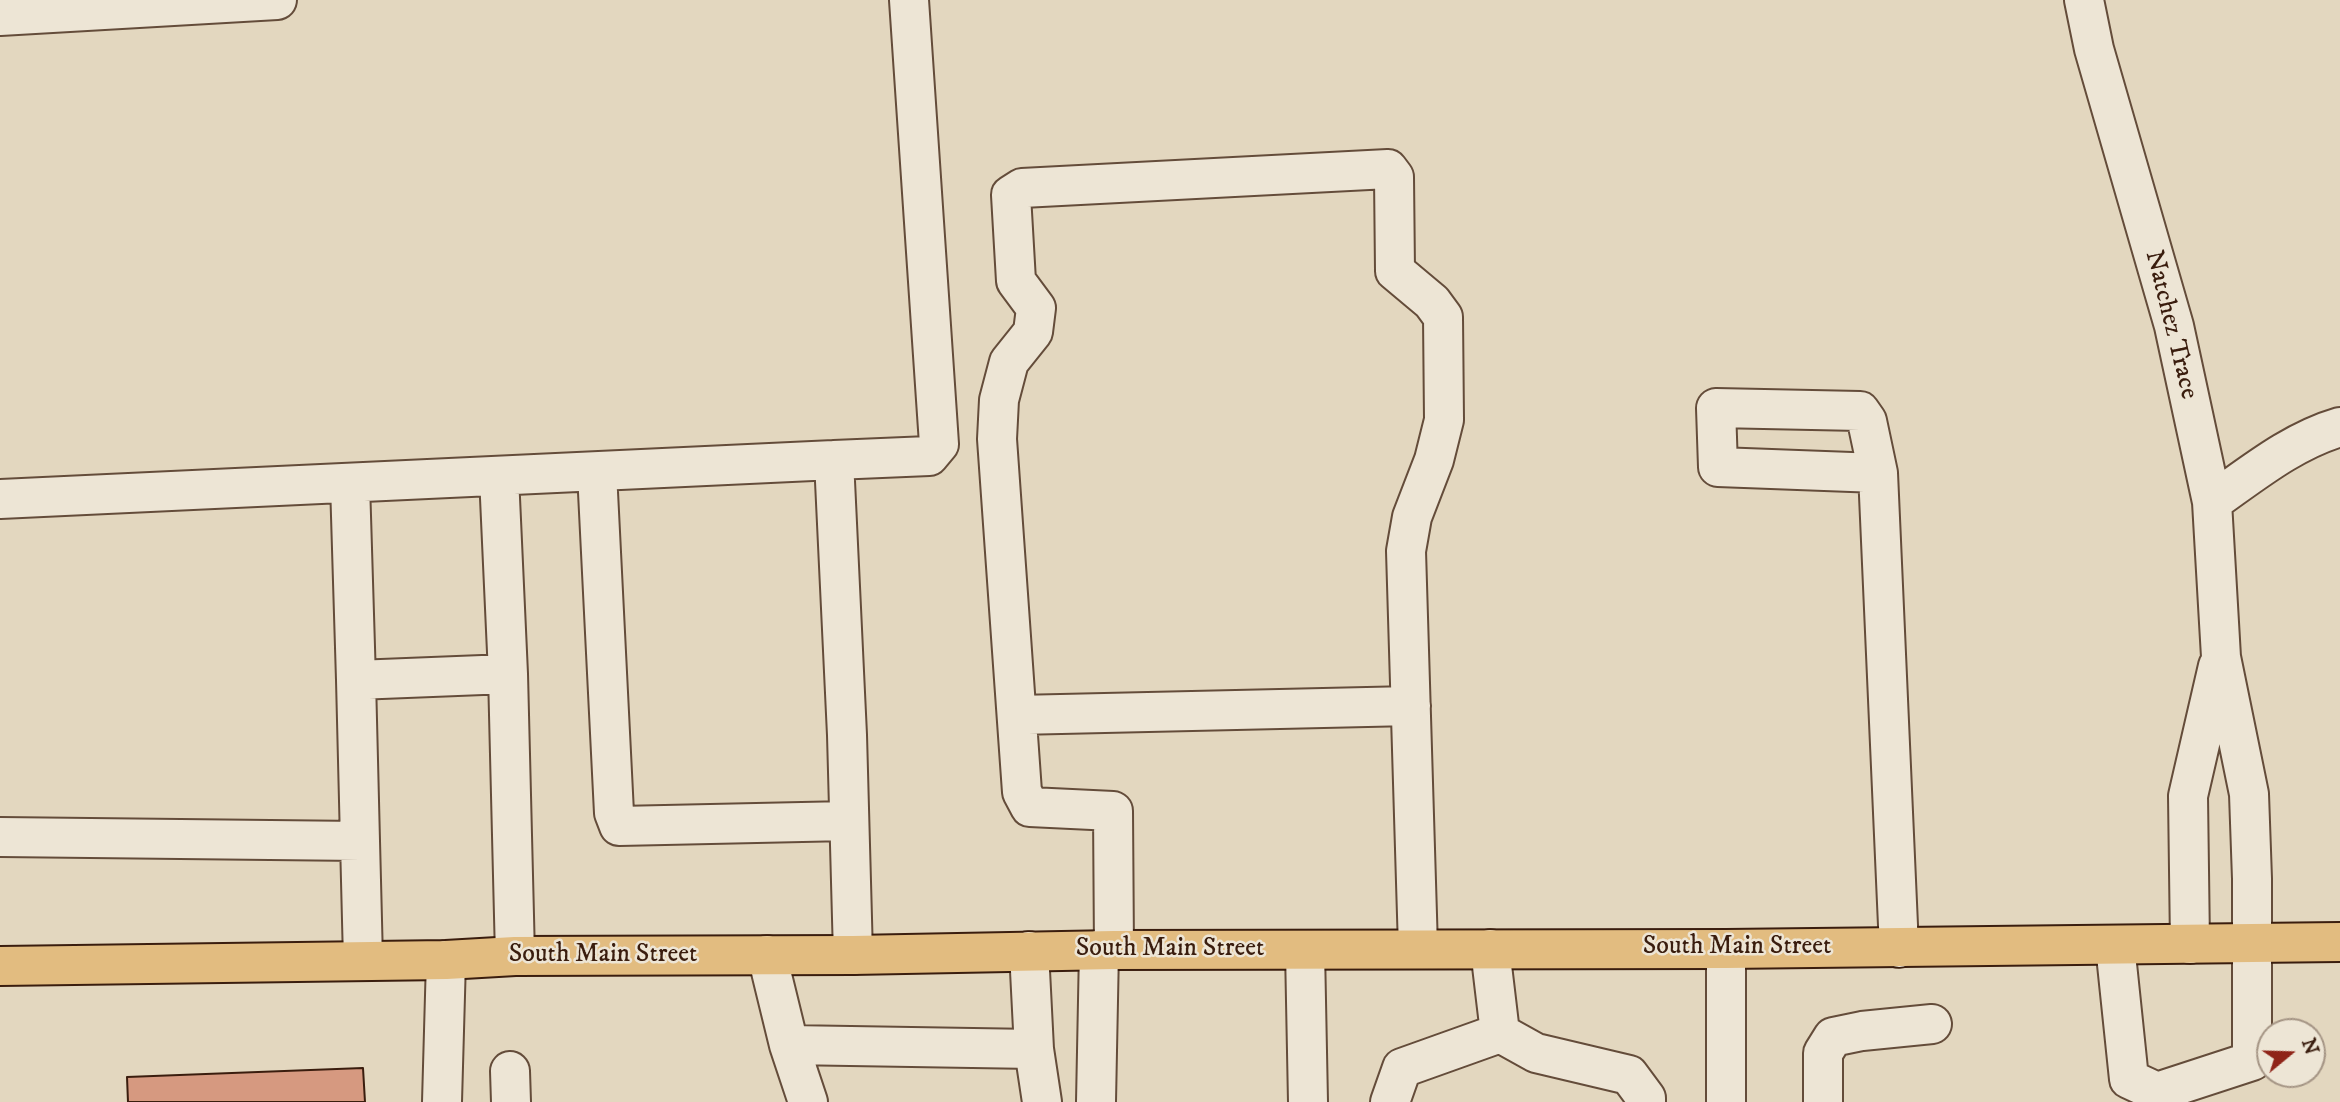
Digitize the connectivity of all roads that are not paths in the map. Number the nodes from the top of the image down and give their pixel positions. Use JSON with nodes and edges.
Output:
{"nodes":[{"id":1,"x":268,"y":0,"type":"edge"},
{"id":2,"x":277,"y":0,"type":"edge"},
{"id":3,"x":909,"y":0,"type":"edge"},
{"id":4,"x":2084,"y":0,"type":"edge"},
{"id":5,"x":0,"y":16,"type":"edge"},
{"id":6,"x":2340,"y":427,"type":"edge"},
{"id":7,"x":834,"y":460,"type":"junction"},
{"id":8,"x":597,"y":472,"type":"junction"},
{"id":9,"x":1878,"y":473,"type":"dead end"},
{"id":10,"x":499,"y":476,"type":"junction"},
{"id":11,"x":350,"y":484,"type":"junction"},
{"id":12,"x":0,"y":499,"type":"edge"},
{"id":13,"x":2212,"y":502,"type":"junction"},
{"id":14,"x":2221,"y":657,"type":"junction"},
{"id":15,"x":508,"y":674,"type":"junction"},
{"id":16,"x":356,"y":680,"type":"junction"},
{"id":17,"x":1411,"y":706,"type":"junction"},
{"id":18,"x":1017,"y":715,"type":"junction"},
{"id":19,"x":848,"y":821,"type":"junction"},
{"id":20,"x":0,"y":837,"type":"edge"},
{"id":21,"x":360,"y":841,"type":"junction"},
{"id":22,"x":2340,"y":942,"type":"edge"},
{"id":23,"x":2252,"y":943,"type":"junction"},
{"id":24,"x":2190,"y":944,"type":"junction"},
{"id":25,"x":2115,"y":945,"type":"junction"},
{"id":26,"x":1899,"y":947,"type":"junction"},
{"id":27,"x":1418,"y":948,"type":"junction"},
{"id":28,"x":1490,"y":949,"type":"junction"},
{"id":29,"x":1726,"y":949,"type":"junction"},
{"id":30,"x":1106,"y":950,"type":"junction"},
{"id":31,"x":1305,"y":950,"type":"junction"},
{"id":32,"x":1029,"y":951,"type":"junction"},
{"id":33,"x":853,"y":954,"type":"junction"},
{"id":34,"x":767,"y":955,"type":"junction"},
{"id":35,"x":515,"y":956,"type":"junction"},
{"id":36,"x":363,"y":960,"type":"junction"},
{"id":37,"x":446,"y":960,"type":"junction"},
{"id":38,"x":0,"y":966,"type":"edge"},
{"id":39,"x":1932,"y":1024,"type":"dead end"},
{"id":40,"x":1500,"y":1033,"type":"junction"},
{"id":41,"x":789,"y":1045,"type":"junction"},
{"id":42,"x":1034,"y":1049,"type":"junction"},
{"id":43,"x":2156,"y":1097,"type":"edge"},
{"id":44,"x":442,"y":1102,"type":"edge"},
{"id":45,"x":808,"y":1102,"type":"edge"},
{"id":46,"x":1042,"y":1102,"type":"edge"},
{"id":47,"x":1097,"y":1102,"type":"edge"},
{"id":48,"x":1308,"y":1102,"type":"edge"},
{"id":49,"x":1390,"y":1102,"type":"edge"},
{"id":50,"x":1646,"y":1102,"type":"edge"},
{"id":51,"x":1726,"y":1102,"type":"edge"},
{"id":52,"x":1823,"y":1102,"type":"edge"}],
"edges":[{"from":1,"to":2,"type":"street"},
{"from":1,"to":5,"type":"street"},
{"from":3,"to":7,"type":"street"},
{"from":4,"to":13,"type":"street","name":"Natchez Trace"},
{"from":6,"to":13,"type":"street"},
{"from":7,"to":8,"type":"street"},
{"from":7,"to":19,"type":"street"},
{"from":8,"to":10,"type":"street"},
{"from":8,"to":19,"type":"street"},
{"from":9,"to":26,"type":"street"},
{"from":10,"to":11,"type":"street"},
{"from":10,"to":15,"type":"street"},
{"from":11,"to":12,"type":"street"},
{"from":11,"to":16,"type":"street"},
{"from":13,"to":14,"type":"street","name":"Natchez Trace"},
{"from":14,"to":23,"type":"street","name":"Natchez Trace"},
{"from":14,"to":24,"type":"street","name":"Natchez Trace"},
{"from":15,"to":16,"type":"street"},
{"from":15,"to":35,"type":"street"},
{"from":16,"to":21,"type":"street"},
{"from":17,"to":18,"type":"street"},
{"from":17,"to":18,"type":"street"},
{"from":17,"to":27,"type":"street"},
{"from":18,"to":30,"type":"street"},
{"from":19,"to":33,"type":"street"},
{"from":20,"to":21,"type":"street"},
{"from":21,"to":36,"type":"street"},
{"from":22,"to":23,"type":"main road","name":"South Main Street"},
{"from":23,"to":24,"type":"main road","name":"South Main Street"},
{"from":23,"to":43,"type":"street","name":"Natchez Trace"},
{"from":24,"to":25,"type":"main road","name":"South Main Street"},
{"from":25,"to":26,"type":"main road","name":"South Main Street"},
{"from":25,"to":43,"type":"street"},
{"from":26,"to":29,"type":"main road","name":"South Main Street"},
{"from":27,"to":28,"type":"main road","name":"South Main Street"},
{"from":27,"to":31,"type":"main road","name":"South Main Street"},
{"from":28,"to":29,"type":"main road","name":"South Main Street"},
{"from":28,"to":40,"type":"street"},
{"from":29,"to":51,"type":"street"},
{"from":30,"to":31,"type":"main road","name":"South Main Street"},
{"from":30,"to":32,"type":"main road","name":"South Main Street"},
{"from":30,"to":47,"type":"street"},
{"from":31,"to":48,"type":"street"},
{"from":32,"to":33,"type":"main road","name":"South Main Street"},
{"from":32,"to":42,"type":"street"},
{"from":33,"to":34,"type":"main road","name":"South Main Street"},
{"from":34,"to":35,"type":"main road","name":"South Main Street"},
{"from":34,"to":41,"type":"street"},
{"from":35,"to":37,"type":"main road","name":"South Main Street"},
{"from":36,"to":37,"type":"main road","name":"South Main Street"},
{"from":36,"to":38,"type":"main road","name":"South Main Street"},
{"from":37,"to":44,"type":"street"},
{"from":39,"to":52,"type":"street"},
{"from":40,"to":49,"type":"street"},
{"from":40,"to":50,"type":"street"},
{"from":41,"to":42,"type":"street"},
{"from":41,"to":45,"type":"street"},
{"from":42,"to":46,"type":"street"}]}
